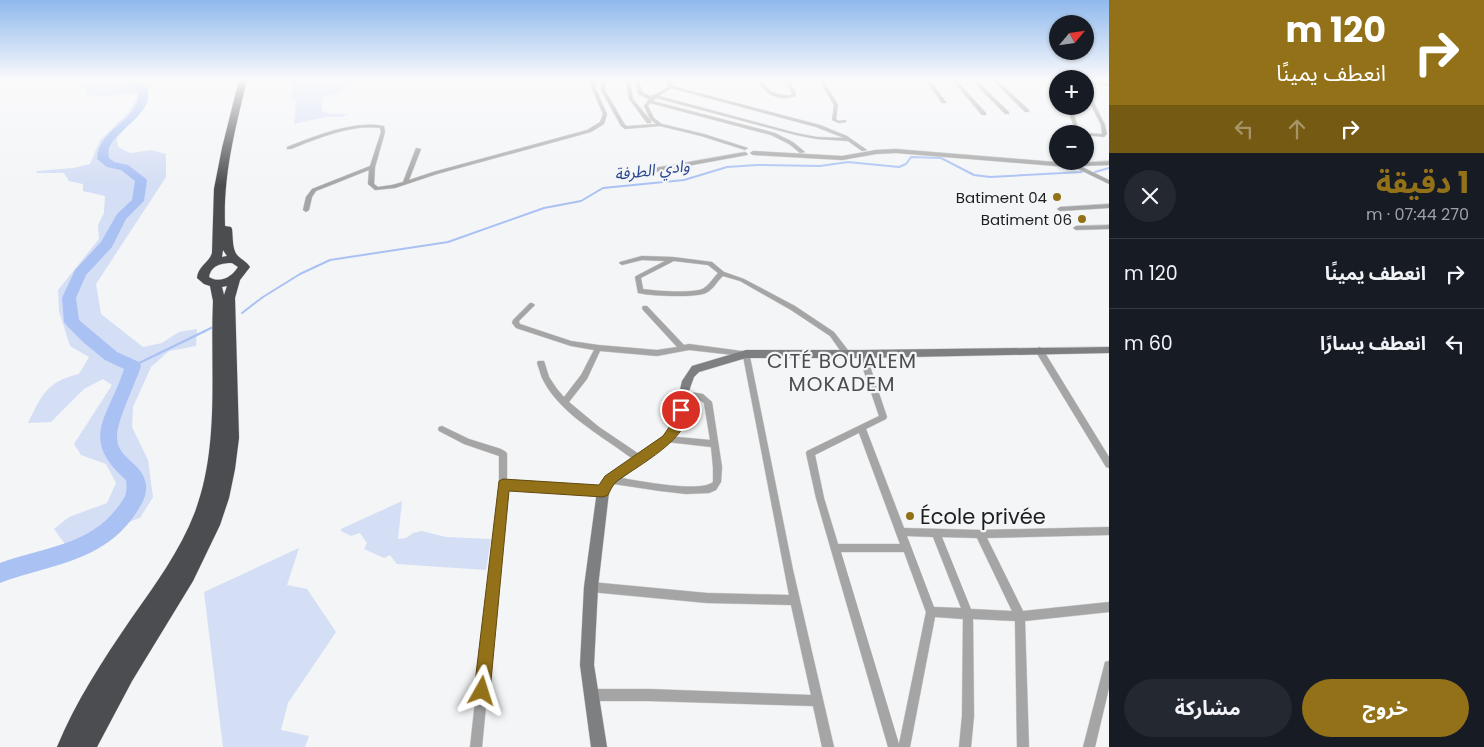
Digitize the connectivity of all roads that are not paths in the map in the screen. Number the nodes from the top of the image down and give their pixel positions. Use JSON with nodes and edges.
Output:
{"nodes":[{"id":1,"x":235,"y":115,"type":"edge"},
{"id":2,"x":241,"y":115,"type":"edge"},
{"id":3,"x":605,"y":115,"type":"edge"},
{"id":4,"x":617,"y":115,"type":"edge"},
{"id":5,"x":643,"y":115,"type":"edge"},
{"id":6,"x":649,"y":115,"type":"edge"},
{"id":7,"x":708,"y":115,"type":"edge"},
{"id":8,"x":719,"y":115,"type":"edge"},
{"id":9,"x":777,"y":115,"type":"edge"},
{"id":10,"x":835,"y":115,"type":"edge"},
{"id":11,"x":844,"y":121,"type":"dead end"},
{"id":12,"x":660,"y":125,"type":"junction"},
{"id":13,"x":1106,"y":125,"type":"edge"},
{"id":14,"x":652,"y":126,"type":"junction"},
{"id":15,"x":1094,"y":135,"type":"edge"},
{"id":16,"x":850,"y":140,"type":"junction"},
{"id":17,"x":289,"y":148,"type":"dead end"},
{"id":18,"x":418,"y":149,"type":"dead end"},
{"id":19,"x":864,"y":150,"type":"junction"},
{"id":20,"x":748,"y":151,"type":"junction"},
{"id":21,"x":802,"y":152,"type":"junction"},
{"id":22,"x":1109,"y":159,"type":"edge"},
{"id":23,"x":1049,"y":160,"type":"edge"},
{"id":24,"x":1094,"y":160,"type":"edge"},
{"id":25,"x":1049,"y":163,"type":"edge"},
{"id":26,"x":1094,"y":163,"type":"edge"},
{"id":27,"x":1109,"y":163,"type":"edge"},
{"id":28,"x":372,"y":167,"type":"junction"},
{"id":29,"x":1087,"y":170,"type":"edge"},
{"id":30,"x":649,"y":171,"type":"dead end"},
{"id":31,"x":1109,"y":182,"type":"edge"},
{"id":32,"x":405,"y":183,"type":"junction"},
{"id":33,"x":1109,"y":206,"type":"edge"},
{"id":34,"x":1060,"y":209,"type":"dead end"},
{"id":35,"x":306,"y":210,"type":"dead end"},
{"id":36,"x":1109,"y":227,"type":"edge"},
{"id":37,"x":1076,"y":228,"type":"dead end"},
{"id":38,"x":234,"y":259,"type":"junction"},
{"id":39,"x":673,"y":259,"type":"junction"},
{"id":40,"x":215,"y":262,"type":"junction"},
{"id":41,"x":622,"y":263,"type":"dead end"},
{"id":42,"x":722,"y":273,"type":"junction"},
{"id":43,"x":235,"y":278,"type":"junction"},
{"id":44,"x":215,"y":284,"type":"junction"},
{"id":45,"x":532,"y":305,"type":"dead end"},
{"id":46,"x":645,"y":308,"type":"dead end"},
{"id":47,"x":598,"y":348,"type":"junction"},
{"id":48,"x":682,"y":348,"type":"junction"},
{"id":49,"x":1040,"y":350,"type":"junction"},
{"id":50,"x":1109,"y":350,"type":"edge"},
{"id":51,"x":746,"y":354,"type":"junction"},
{"id":52,"x":847,"y":354,"type":"junction"},
{"id":53,"x":862,"y":354,"type":"junction"},
{"id":54,"x":541,"y":363,"type":"dead end"},
{"id":55,"x":684,"y":394,"type":"junction"},
{"id":56,"x":564,"y":402,"type":"junction"},
{"id":57,"x":861,"y":428,"type":"junction"},
{"id":58,"x":442,"y":429,"type":"dead end"},
{"id":59,"x":667,"y":439,"type":"junction"},
{"id":60,"x":714,"y":444,"type":"junction"},
{"id":61,"x":639,"y":458,"type":"junction"},
{"id":62,"x":1109,"y":464,"type":"edge"},
{"id":63,"x":610,"y":480,"type":"junction"},
{"id":64,"x":503,"y":485,"type":"junction"},
{"id":65,"x":603,"y":491,"type":"junction"},
{"id":66,"x":1109,"y":531,"type":"edge"},
{"id":67,"x":901,"y":532,"type":"junction"},
{"id":68,"x":936,"y":533,"type":"junction"},
{"id":69,"x":980,"y":534,"type":"junction"},
{"id":70,"x":835,"y":548,"type":"junction"},
{"id":71,"x":907,"y":548,"type":"junction"},
{"id":72,"x":591,"y":588,"type":"junction"},
{"id":73,"x":795,"y":600,"type":"junction"},
{"id":74,"x":1109,"y":607,"type":"edge"},
{"id":75,"x":932,"y":612,"type":"junction"},
{"id":76,"x":968,"y":613,"type":"junction"},
{"id":77,"x":1020,"y":616,"type":"junction"},
{"id":78,"x":1109,"y":666,"type":"edge"},
{"id":79,"x":592,"y":695,"type":"junction"},
{"id":80,"x":817,"y":701,"type":"junction"},
{"id":81,"x":68,"y":747,"type":"edge"},
{"id":82,"x":86,"y":747,"type":"edge"},
{"id":83,"x":476,"y":747,"type":"edge"},
{"id":84,"x":599,"y":747,"type":"edge"},
{"id":85,"x":828,"y":747,"type":"edge"},
{"id":86,"x":894,"y":747,"type":"edge"},
{"id":87,"x":904,"y":747,"type":"edge"},
{"id":88,"x":965,"y":747,"type":"edge"},
{"id":89,"x":1023,"y":747,"type":"edge"},
{"id":90,"x":1089,"y":747,"type":"edge"}],
"edges":[{"from":1,"to":40,"type":"highway"},
{"from":2,"to":38,"type":"highway"},
{"from":3,"to":32,"type":"street"},
{"from":4,"to":14,"type":"street"},
{"from":5,"to":14,"type":"street"},
{"from":6,"to":12,"type":"street"},
{"from":7,"to":21,"type":"street"},
{"from":8,"to":16,"type":"street"},
{"from":9,"to":16,"type":"street"},
{"from":10,"to":11,"type":"street"},
{"from":12,"to":14,"type":"street"},
{"from":12,"to":20,"type":"street"},
{"from":13,"to":15,"type":"street"},
{"from":16,"to":19,"type":"street"},
{"from":17,"to":28,"type":"street"},
{"from":18,"to":32,"type":"street"},
{"from":19,"to":21,"type":"street"},
{"from":19,"to":23,"type":"street"},
{"from":20,"to":21,"type":"street"},
{"from":20,"to":25,"type":"street"},
{"from":20,"to":30,"type":"street"},
{"from":22,"to":24,"type":"street"},
{"from":26,"to":27,"type":"street"},
{"from":28,"to":32,"type":"street"},
{"from":28,"to":35,"type":"street"},
{"from":29,"to":31,"type":"street"},
{"from":33,"to":34,"type":"street"},
{"from":36,"to":37,"type":"street"},
{"from":38,"to":40,"type":"highway"},
{"from":38,"to":43,"type":"highway"},
{"from":39,"to":41,"type":"street"},
{"from":39,"to":42,"type":"street"},
{"from":39,"to":42,"type":"street"},
{"from":40,"to":44,"type":"highway"},
{"from":42,"to":52,"type":"street"},
{"from":43,"to":44,"type":"highway"},
{"from":43,"to":82,"type":"highway"},
{"from":44,"to":81,"type":"highway"},
{"from":45,"to":47,"type":"street"},
{"from":46,"to":48,"type":"street"},
{"from":47,"to":48,"type":"street"},
{"from":47,"to":56,"type":"street"},
{"from":48,"to":51,"type":"street"},
{"from":49,"to":50,"type":"street"},
{"from":49,"to":53,"type":"street"},
{"from":49,"to":62,"type":"street"},
{"from":51,"to":52,"type":"street"},
{"from":51,"to":55,"type":"street"},
{"from":51,"to":73,"type":"street"},
{"from":52,"to":53,"type":"street"},
{"from":53,"to":57,"type":"street"},
{"from":54,"to":56,"type":"street"},
{"from":55,"to":59,"type":"street"},
{"from":55,"to":60,"type":"street"},
{"from":56,"to":61,"type":"street"},
{"from":57,"to":67,"type":"street"},
{"from":57,"to":70,"type":"street"},
{"from":58,"to":64,"type":"street"},
{"from":59,"to":60,"type":"street"},
{"from":59,"to":61,"type":"street"},
{"from":60,"to":63,"type":"street"},
{"from":61,"to":63,"type":"street"},
{"from":63,"to":65,"type":"street"},
{"from":64,"to":65,"type":"street"},
{"from":64,"to":83,"type":"street"},
{"from":65,"to":72,"type":"street"},
{"from":66,"to":69,"type":"street"},
{"from":67,"to":68,"type":"street"},
{"from":67,"to":71,"type":"street"},
{"from":68,"to":69,"type":"street"},
{"from":68,"to":76,"type":"street"},
{"from":69,"to":77,"type":"street"},
{"from":70,"to":71,"type":"street"},
{"from":70,"to":86,"type":"street"},
{"from":71,"to":75,"type":"street"},
{"from":72,"to":73,"type":"street"},
{"from":72,"to":79,"type":"street"},
{"from":73,"to":80,"type":"street"},
{"from":74,"to":77,"type":"street"},
{"from":75,"to":76,"type":"street"},
{"from":75,"to":87,"type":"street"},
{"from":76,"to":77,"type":"street"},
{"from":76,"to":88,"type":"street"},
{"from":77,"to":89,"type":"street"},
{"from":78,"to":90,"type":"street"},
{"from":79,"to":80,"type":"street"},
{"from":79,"to":84,"type":"street"},
{"from":80,"to":85,"type":"street"}]}
